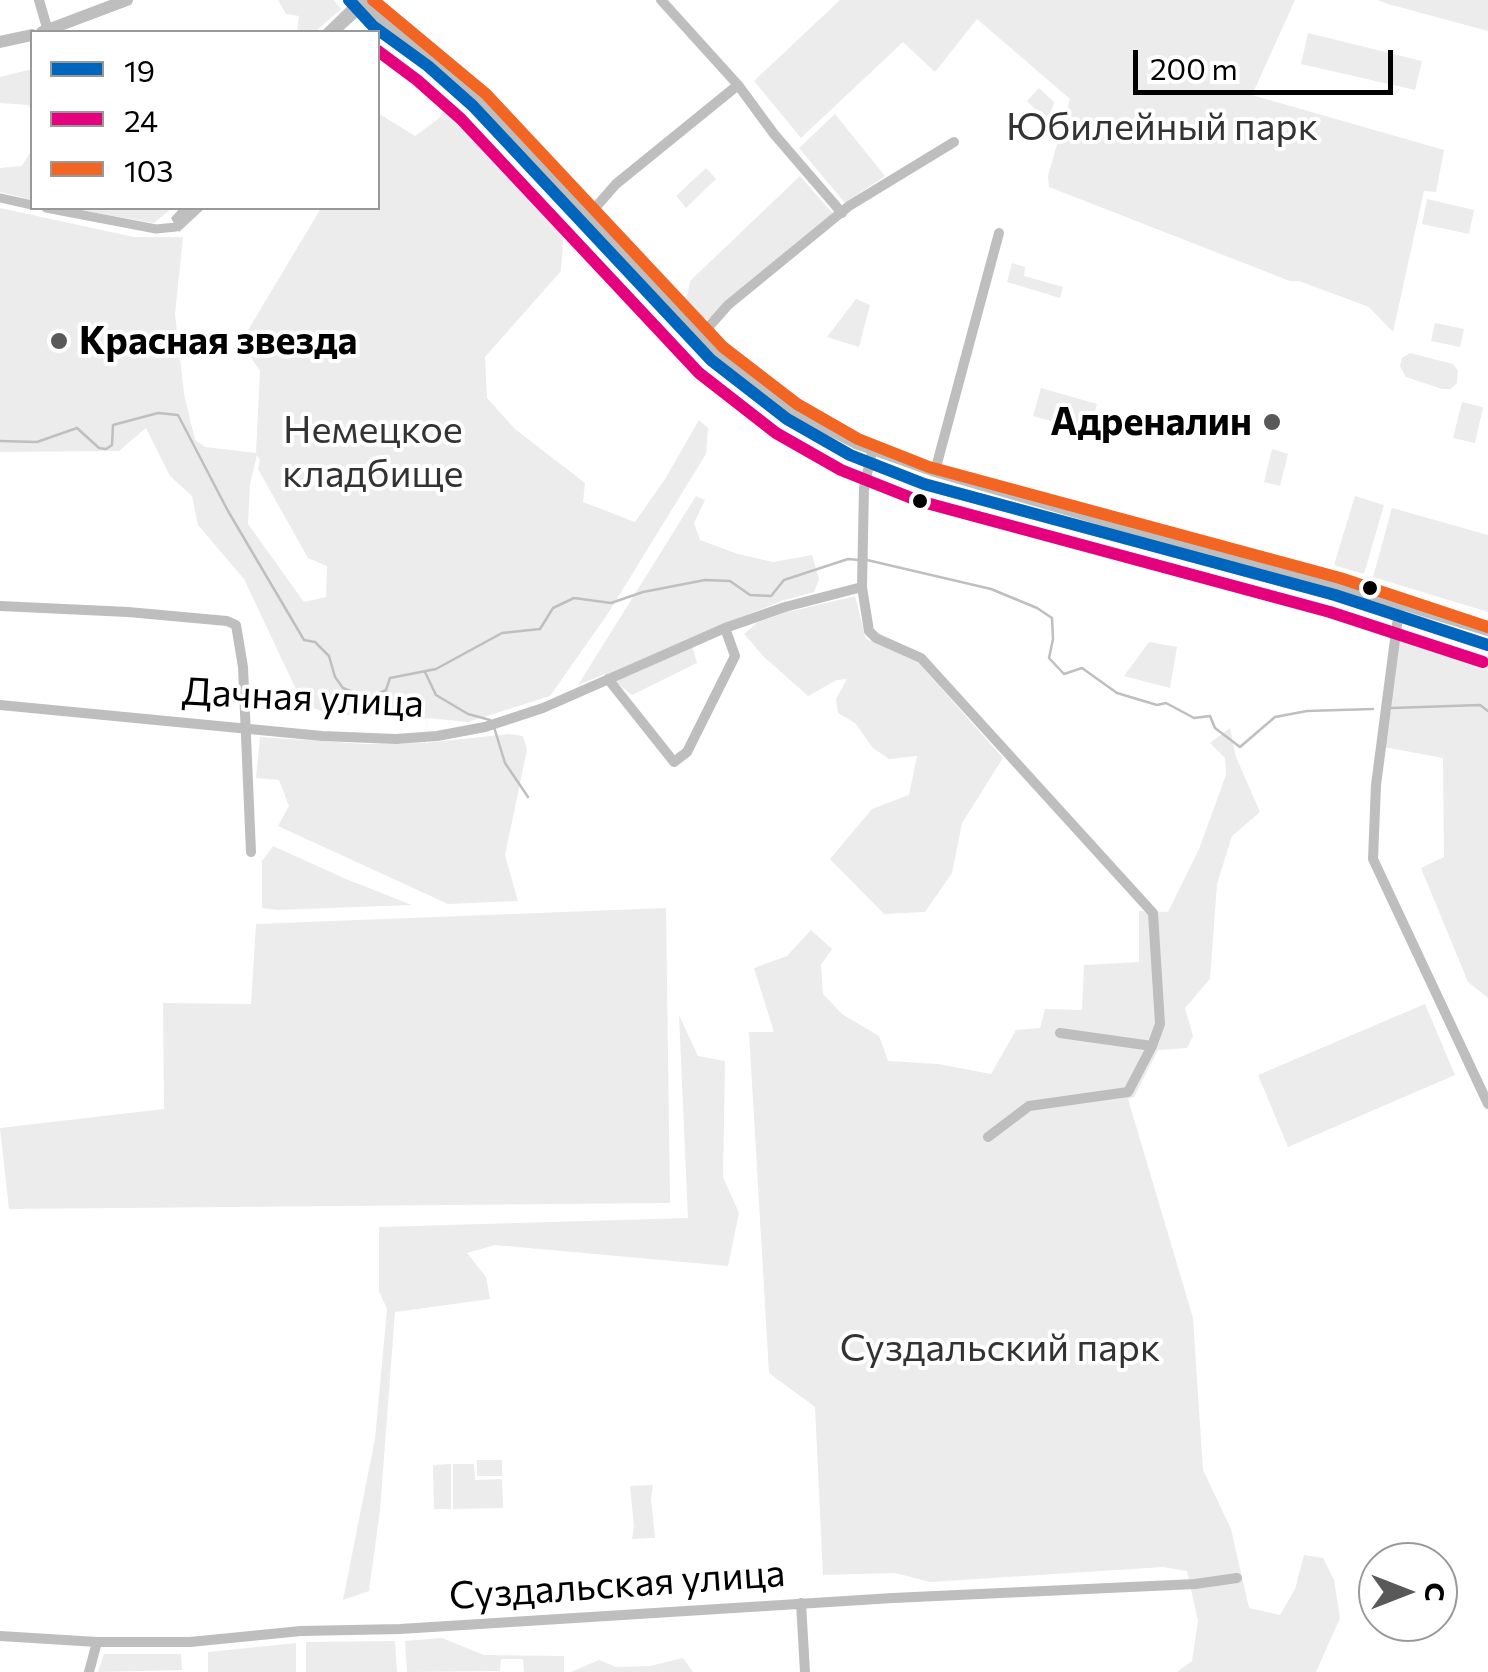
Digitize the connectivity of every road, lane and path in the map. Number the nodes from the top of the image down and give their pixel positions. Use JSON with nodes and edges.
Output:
{"nodes":[{"id":1,"x":39,"y":0,"type":"edge"},
{"id":2,"x":127,"y":0,"type":"edge"},
{"id":3,"x":348,"y":0,"type":"edge"},
{"id":4,"x":660,"y":0,"type":"edge"},
{"id":5,"x":368,"y":10,"type":"edge"},
{"id":6,"x":45,"y":30,"type":"edge"},
{"id":7,"x":50,"y":30,"type":"edge"},
{"id":8,"x":30,"y":35,"type":"edge"},
{"id":9,"x":0,"y":42,"type":"edge"},
{"id":10,"x":738,"y":85,"type":"junction"},
{"id":11,"x":954,"y":142,"type":"dead end"},
{"id":12,"x":842,"y":213,"type":"junction"},
{"id":13,"x":588,"y":216,"type":"junction"},
{"id":14,"x":1000,"y":233,"type":"dead end"},
{"id":15,"x":698,"y":339,"type":"junction"},
{"id":16,"x":871,"y":457,"type":"junction"},
{"id":17,"x":936,"y":471,"type":"junction"},
{"id":18,"x":862,"y":586,"type":"junction"},
{"id":19,"x":0,"y":606,"type":"edge"},
{"id":20,"x":1399,"y":609,"type":"junction"},
{"id":21,"x":726,"y":628,"type":"junction"},
{"id":22,"x":1488,"y":630,"type":"edge"},
{"id":23,"x":1488,"y":645,"type":"edge"},
{"id":24,"x":608,"y":679,"type":"junction"},
{"id":25,"x":0,"y":705,"type":"edge"},
{"id":26,"x":245,"y":727,"type":"junction"},
{"id":27,"x":251,"y":852,"type":"dead end"},
{"id":28,"x":1060,"y":1034,"type":"dead end"},
{"id":29,"x":1152,"y":1046,"type":"junction"},
{"id":30,"x":1488,"y":1104,"type":"edge"},
{"id":31,"x":988,"y":1137,"type":"dead end"},
{"id":32,"x":1237,"y":1578,"type":"dead end"},
{"id":33,"x":801,"y":1604,"type":"junction"},
{"id":34,"x":0,"y":1636,"type":"edge"},
{"id":35,"x":97,"y":1642,"type":"junction"},
{"id":36,"x":90,"y":1672,"type":"edge"},
{"id":37,"x":804,"y":1672,"type":"edge"}],
"edges":[{"from":1,"to":6,"type":"street"},
{"from":2,"to":7,"type":"main road"},
{"from":3,"to":5,"type":"main road"},
{"from":4,"to":10,"type":"street"},
{"from":5,"to":13,"type":"main road"},
{"from":5,"to":15,"type":"main road"},
{"from":8,"to":9,"type":"main road"},
{"from":10,"to":12,"type":"street"},
{"from":10,"to":13,"type":"street"},
{"from":11,"to":12,"type":"street"},
{"from":12,"to":15,"type":"street"},
{"from":13,"to":15,"type":"main road"},
{"from":14,"to":17,"type":"street"},
{"from":15,"to":16,"type":"main road"},
{"from":16,"to":17,"type":"main road"},
{"from":16,"to":18,"type":"street"},
{"from":16,"to":20,"type":"main road"},
{"from":17,"to":20,"type":"main road"},
{"from":18,"to":21,"type":"street","name":"Дачная улица"},
{"from":18,"to":29,"type":"street"},
{"from":19,"to":26,"type":"street"},
{"from":20,"to":22,"type":"main road"},
{"from":20,"to":23,"type":"main road"},
{"from":20,"to":30,"type":"street"},
{"from":21,"to":24,"type":"street","name":"Дачная улица"},
{"from":21,"to":24,"type":"street"},
{"from":24,"to":26,"type":"street","name":"Дачная улица"},
{"from":25,"to":26,"type":"street","name":"Дачная улица"},
{"from":26,"to":27,"type":"street"},
{"from":28,"to":29,"type":"street"},
{"from":29,"to":31,"type":"street"},
{"from":32,"to":33,"type":"street","name":"Суздальская улица"},
{"from":33,"to":35,"type":"street","name":"Суздальская улица"},
{"from":33,"to":37,"type":"street"},
{"from":34,"to":35,"type":"street","name":"Суздальская улица"},
{"from":35,"to":36,"type":"street"}]}
